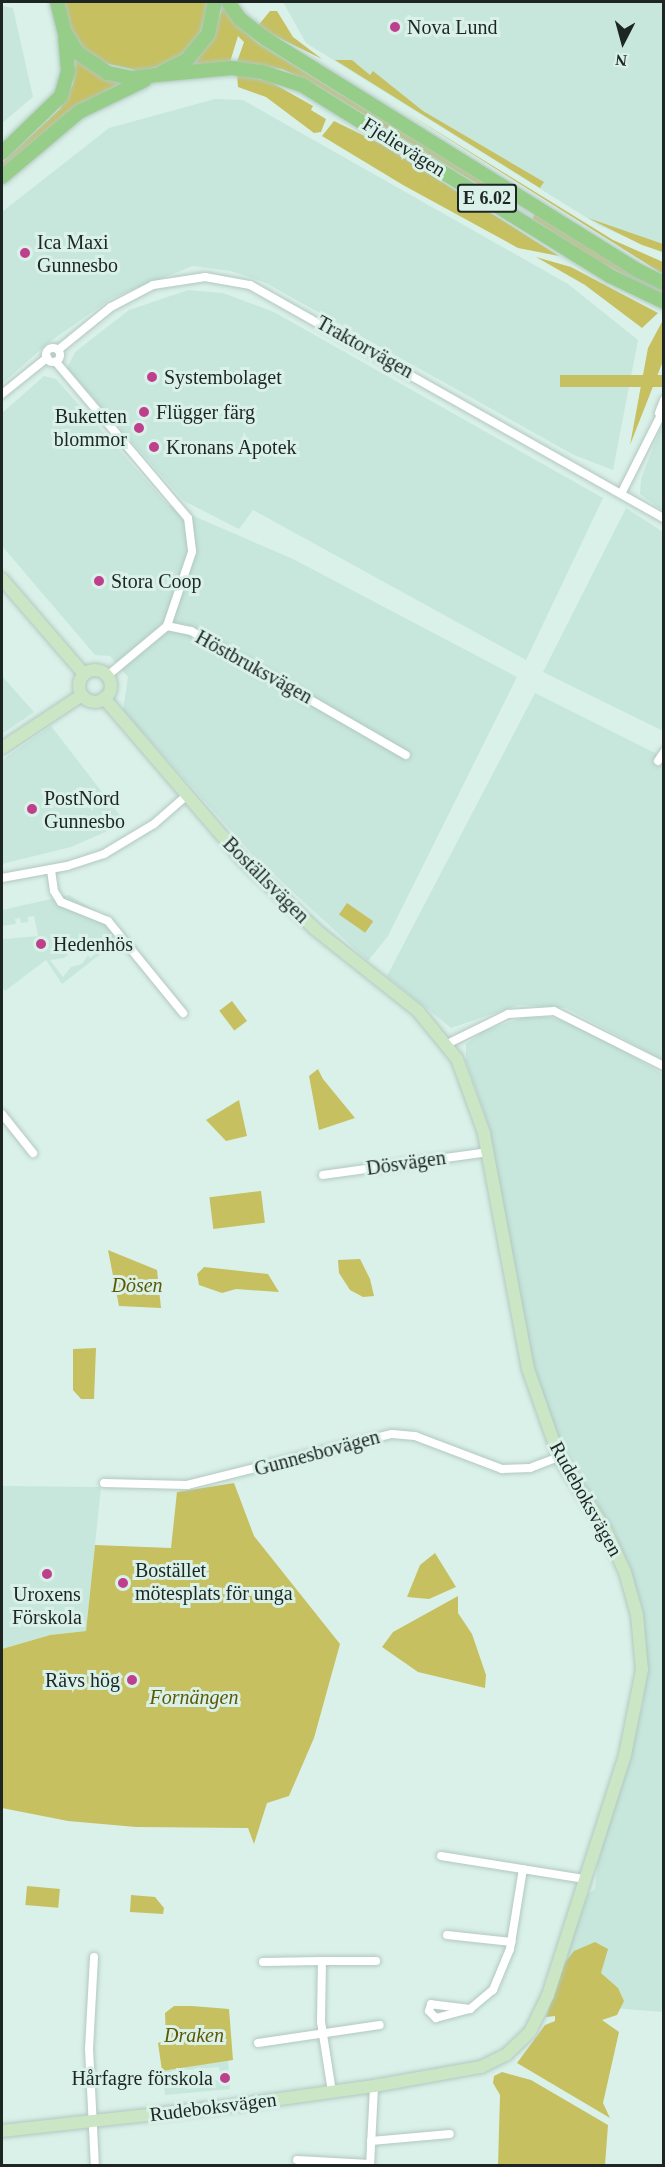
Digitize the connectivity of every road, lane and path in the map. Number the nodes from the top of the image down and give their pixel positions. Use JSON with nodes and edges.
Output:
{"nodes":[{"id":1,"x":57,"y":2,"type":"edge"},
{"id":2,"x":216,"y":2,"type":"edge"},
{"id":3,"x":228,"y":2,"type":"edge"},
{"id":4,"x":65,"y":32,"type":"junction"},
{"id":5,"x":156,"y":76,"type":"junction"},
{"id":6,"x":2,"y":153,"type":"edge"},
{"id":7,"x":2,"y":177,"type":"edge"},
{"id":8,"x":663,"y":283,"type":"edge"},
{"id":9,"x":663,"y":302,"type":"edge"},
{"id":10,"x":58,"y":350,"type":"junction"},
{"id":11,"x":47,"y":358,"type":"junction"},
{"id":12,"x":56,"y":362,"type":"junction"},
{"id":13,"x":2,"y":394,"type":"edge"},
{"id":14,"x":663,"y":399,"type":"edge"},
{"id":15,"x":663,"y":409,"type":"edge"},
{"id":16,"x":653,"y":428,"type":"junction"},
{"id":17,"x":622,"y":492,"type":"junction"},
{"id":18,"x":663,"y":518,"type":"edge"},
{"id":19,"x":2,"y":579,"type":"edge"},
{"id":20,"x":167,"y":626,"type":"junction"},
{"id":21,"x":84,"y":674,"type":"junction"},
{"id":22,"x":107,"y":676,"type":"junction"},
{"id":23,"x":82,"y":694,"type":"junction"},
{"id":24,"x":104,"y":698,"type":"junction"},
{"id":25,"x":2,"y":748,"type":"edge"},
{"id":26,"x":663,"y":752,"type":"edge"},
{"id":27,"x":406,"y":755,"type":"dead end"},
{"id":28,"x":658,"y":761,"type":"dead end"},
{"id":29,"x":186,"y":796,"type":"junction"},
{"id":30,"x":51,"y":870,"type":"junction"},
{"id":31,"x":2,"y":878,"type":"edge"},
{"id":32,"x":183,"y":1013,"type":"dead end"},
{"id":33,"x":447,"y":1044,"type":"junction"},
{"id":34,"x":663,"y":1066,"type":"edge"},
{"id":35,"x":2,"y":1114,"type":"edge"},
{"id":36,"x":488,"y":1152,"type":"junction"},
{"id":37,"x":33,"y":1153,"type":"dead end"},
{"id":38,"x":323,"y":1175,"type":"dead end"},
{"id":39,"x":560,"y":1457,"type":"junction"},
{"id":40,"x":104,"y":1483,"type":"dead end"},
{"id":41,"x":441,"y":1856,"type":"dead end"},
{"id":42,"x":523,"y":1869,"type":"junction"},
{"id":43,"x":585,"y":1879,"type":"junction"},
{"id":44,"x":447,"y":1935,"type":"dead end"},
{"id":45,"x":512,"y":1942,"type":"junction"},
{"id":46,"x":94,"y":1957,"type":"dead end"},
{"id":47,"x":376,"y":1960,"type":"dead end"},
{"id":48,"x":322,"y":1961,"type":"junction"},
{"id":49,"x":263,"y":1962,"type":"dead end"},
{"id":50,"x":470,"y":2009,"type":"dead end"},
{"id":51,"x":380,"y":2025,"type":"dead end"},
{"id":52,"x":322,"y":2035,"type":"junction"},
{"id":53,"x":258,"y":2043,"type":"dead end"},
{"id":54,"x":374,"y":2086,"type":"junction"},
{"id":55,"x":332,"y":2092,"type":"junction"},
{"id":56,"x":93,"y":2120,"type":"junction"},
{"id":57,"x":2,"y":2131,"type":"edge"},
{"id":58,"x":450,"y":2134,"type":"dead end"},
{"id":59,"x":371,"y":2141,"type":"junction"},
{"id":60,"x":297,"y":2160,"type":"dead end"},
{"id":61,"x":370,"y":2165,"type":"edge"},
{"id":62,"x":95,"y":2166,"type":"edge"}],
"edges":[{"from":1,"to":4,"type":"main road"},
{"from":2,"to":5,"type":"main road"},
{"from":3,"to":8,"type":"main road","name":"Fjelievägen","number":"E 6.02"},
{"from":4,"to":5,"type":"main road"},
{"from":4,"to":6,"type":"main road"},
{"from":5,"to":7,"type":"main road","number":"E 6.02"},
{"from":5,"to":9,"type":"main road","name":"Fjelievägen","number":"E 6.02"},
{"from":10,"to":11,"type":"street","name":"Traktorvägen"},
{"from":10,"to":12,"type":"street"},
{"from":10,"to":17,"type":"street","name":"Traktorvägen"},
{"from":11,"to":12,"type":"street"},
{"from":11,"to":13,"type":"street","name":"Traktorvägen"},
{"from":12,"to":20,"type":"street"},
{"from":14,"to":16,"type":"street"},
{"from":15,"to":16,"type":"street"},
{"from":16,"to":17,"type":"street"},
{"from":17,"to":18,"type":"street","name":"Traktorvägen"},
{"from":19,"to":21,"type":"street"},
{"from":20,"to":22,"type":"street"},
{"from":20,"to":27,"type":"street","name":"Höstbruksvägen"},
{"from":21,"to":22,"type":"street"},
{"from":21,"to":23,"type":"street"},
{"from":22,"to":24,"type":"street"},
{"from":23,"to":24,"type":"street"},
{"from":23,"to":25,"type":"street"},
{"from":24,"to":29,"type":"street","name":"Boställsvägen"},
{"from":26,"to":28,"type":"street"},
{"from":29,"to":30,"type":"street"},
{"from":29,"to":33,"type":"street","name":"Boställsvägen"},
{"from":30,"to":31,"type":"street"},
{"from":30,"to":32,"type":"street"},
{"from":33,"to":34,"type":"street"},
{"from":33,"to":36,"type":"street","name":"Rudeboksvägen"},
{"from":35,"to":37,"type":"street"},
{"from":36,"to":38,"type":"street","name":"Dösvägen"},
{"from":36,"to":39,"type":"street","name":"Rudeboksvägen"},
{"from":39,"to":40,"type":"street","name":"Gunnesbovägen"},
{"from":39,"to":43,"type":"street","name":"Rudeboksvägen"},
{"from":41,"to":42,"type":"street"},
{"from":42,"to":43,"type":"street"},
{"from":42,"to":45,"type":"street"},
{"from":43,"to":54,"type":"street","name":"Rudeboksvägen"},
{"from":44,"to":45,"type":"street"},
{"from":45,"to":50,"type":"street"},
{"from":46,"to":56,"type":"street"},
{"from":47,"to":48,"type":"street"},
{"from":48,"to":49,"type":"street"},
{"from":48,"to":52,"type":"street"},
{"from":51,"to":52,"type":"street"},
{"from":52,"to":53,"type":"street"},
{"from":52,"to":55,"type":"street"},
{"from":54,"to":55,"type":"street","name":"Rudeboksvägen"},
{"from":54,"to":59,"type":"street"},
{"from":55,"to":56,"type":"street","name":"Rudeboksvägen"},
{"from":56,"to":57,"type":"street","name":"Rudeboksvägen"},
{"from":56,"to":62,"type":"street"},
{"from":58,"to":59,"type":"street"},
{"from":59,"to":61,"type":"street"},
{"from":60,"to":61,"type":"street"}]}
